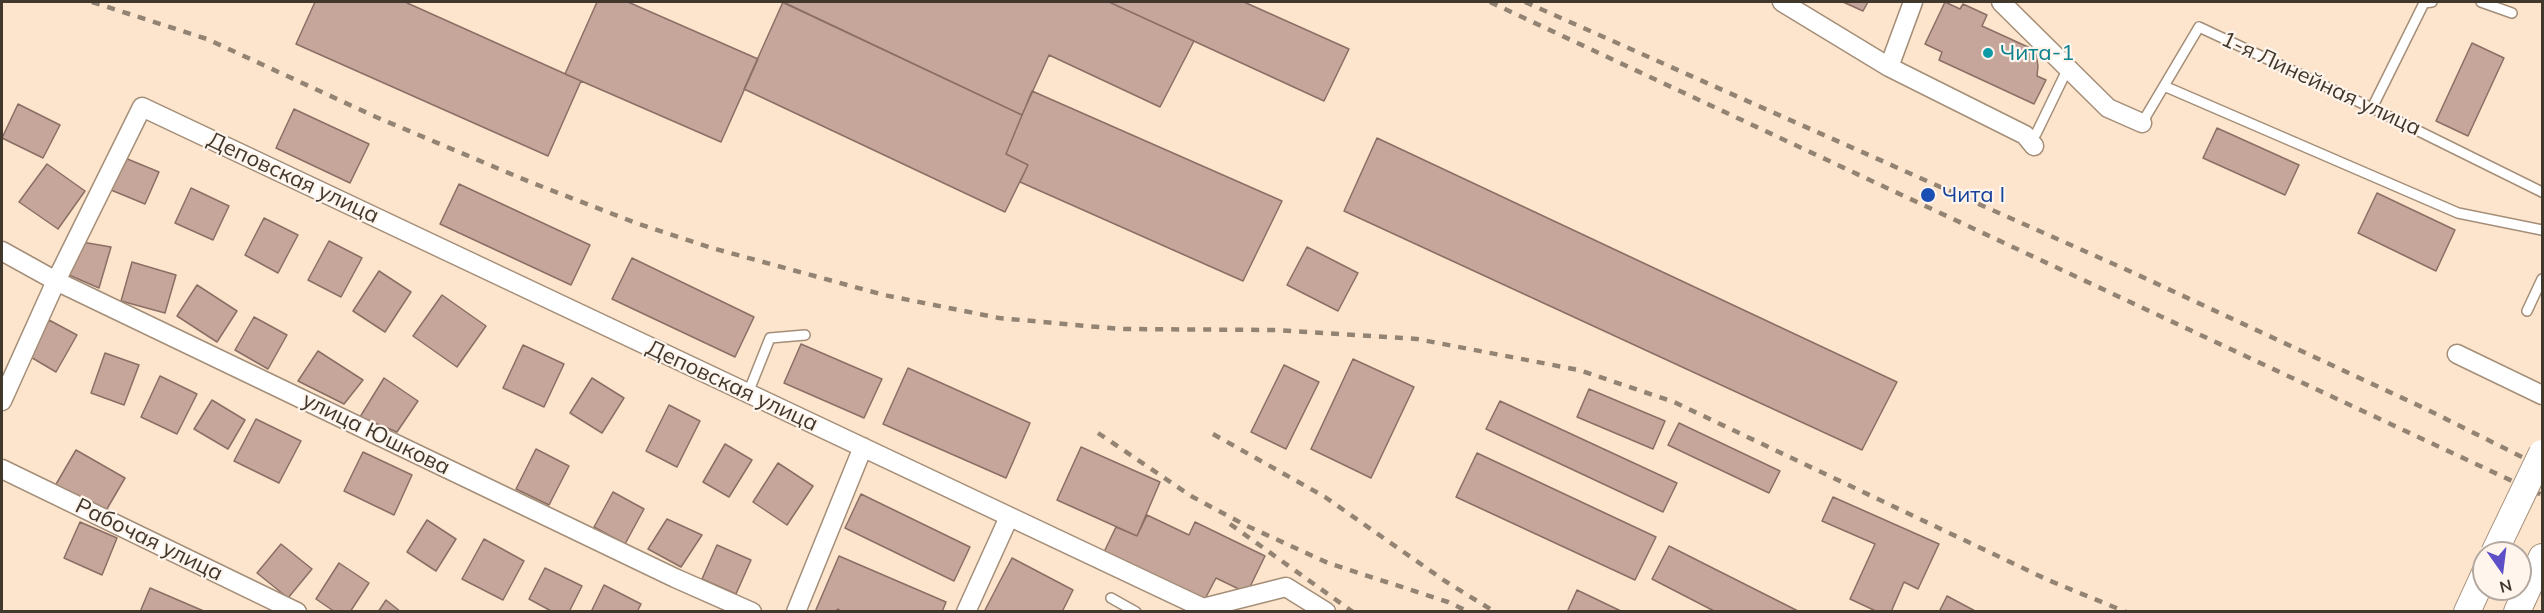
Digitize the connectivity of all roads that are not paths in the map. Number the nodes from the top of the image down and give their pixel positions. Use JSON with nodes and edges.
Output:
{"nodes":[{"id":1,"x":1782,"y":2,"type":"edge"},
{"id":2,"x":1913,"y":2,"type":"edge"},
{"id":3,"x":2001,"y":2,"type":"edge"},
{"id":4,"x":2432,"y":2,"type":"edge"},
{"id":5,"x":2481,"y":2,"type":"edge"},
{"id":6,"x":2512,"y":13,"type":"dead end"},
{"id":7,"x":1889,"y":67,"type":"junction"},
{"id":8,"x":2068,"y":68,"type":"junction"},
{"id":9,"x":2164,"y":86,"type":"junction"},
{"id":10,"x":2372,"y":108,"type":"junction"},
{"id":11,"x":2142,"y":123,"type":"joint"},
{"id":12,"x":2029,"y":141,"type":"joint"},
{"id":13,"x":2542,"y":192,"type":"edge"},
{"id":14,"x":2542,"y":230,"type":"edge"},
{"id":15,"x":2,"y":252,"type":"edge"},
{"id":16,"x":2542,"y":279,"type":"edge"},
{"id":17,"x":56,"y":281,"type":"junction"},
{"id":18,"x":2528,"y":311,"type":"dead end"},
{"id":19,"x":805,"y":336,"type":"dead end"},
{"id":20,"x":2457,"y":354,"type":"dead end"},
{"id":21,"x":748,"y":393,"type":"junction"},
{"id":22,"x":2542,"y":395,"type":"edge"},
{"id":23,"x":2,"y":401,"type":"edge"},
{"id":24,"x":863,"y":447,"type":"junction"},
{"id":25,"x":2542,"y":453,"type":"edge"},
{"id":26,"x":2,"y":469,"type":"edge"},
{"id":27,"x":1010,"y":517,"type":"junction"},
{"id":28,"x":2500,"y":541,"type":"edge"},
{"id":29,"x":2542,"y":557,"type":"edge"},
{"id":30,"x":1112,"y":598,"type":"dead end"},
{"id":31,"x":1202,"y":610,"type":"edge"},
{"id":32,"x":297,"y":612,"type":"edge"},
{"id":33,"x":753,"y":612,"type":"edge"},
{"id":34,"x":796,"y":612,"type":"edge"},
{"id":35,"x":966,"y":612,"type":"edge"},
{"id":36,"x":1136,"y":612,"type":"edge"},
{"id":37,"x":1326,"y":612,"type":"edge"},
{"id":38,"x":2517,"y":612,"type":"edge"}],
"edges":[{"from":1,"to":7,"type":"street"},
{"from":2,"to":7,"type":"street"},
{"from":3,"to":8,"type":"street"},
{"from":4,"to":10,"type":"lane"},
{"from":5,"to":6,"type":"lane"},
{"from":7,"to":12,"type":"street"},
{"from":8,"to":11,"type":"street"},
{"from":8,"to":12,"type":"lane"},
{"from":9,"to":10,"type":"lane","name":"1-я Линейная улица"},
{"from":9,"to":11,"type":"lane","name":"1-я Линейная улица"},
{"from":9,"to":14,"type":"lane"},
{"from":10,"to":13,"type":"lane","name":"1-я Линейная улица"},
{"from":15,"to":17,"type":"street","name":"улица Юшкова"},
{"from":16,"to":18,"type":"lane"},
{"from":17,"to":21,"type":"street","name":"Деповская улица"},
{"from":17,"to":23,"type":"street"},
{"from":17,"to":33,"type":"street","name":"улица Юшкова"},
{"from":19,"to":21,"type":"lane"},
{"from":20,"to":22,"type":"street"},
{"from":21,"to":24,"type":"street","name":"Деповская улица"},
{"from":24,"to":27,"type":"street","name":"Деповская улица"},
{"from":24,"to":34,"type":"street"},
{"from":25,"to":28,"type":"main road","bridge":true},
{"from":26,"to":32,"type":"street","name":"Рабочая улица"},
{"from":27,"to":31,"type":"street","name":"Деповская улица"},
{"from":27,"to":35,"type":"street"},
{"from":29,"to":38,"type":"main road"},
{"from":30,"to":36,"type":"lane"},
{"from":31,"to":37,"type":"street","name":"Деповская улица"}]}
